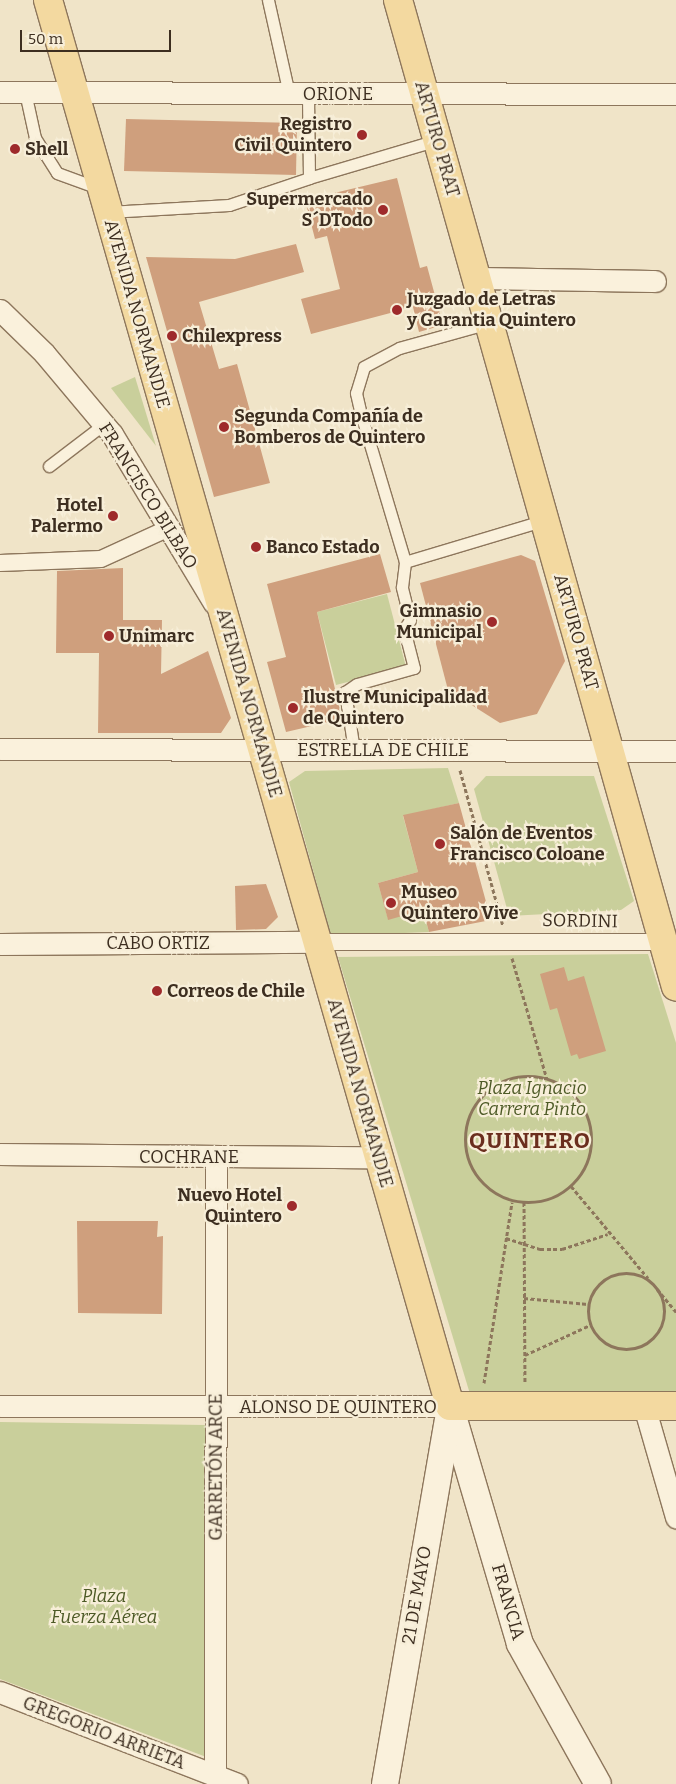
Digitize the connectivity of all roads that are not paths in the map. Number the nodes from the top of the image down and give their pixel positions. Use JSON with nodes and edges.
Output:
{"nodes":[{"id":1,"x":48,"y":0,"type":"edge"},
{"id":2,"x":268,"y":0,"type":"edge"},
{"id":3,"x":398,"y":0,"type":"edge"},
{"id":4,"x":0,"y":92,"type":"edge"},
{"id":5,"x":25,"y":92,"type":"junction"},
{"id":6,"x":74,"y":93,"type":"junction"},
{"id":7,"x":299,"y":94,"type":"junction"},
{"id":8,"x":424,"y":94,"type":"junction"},
{"id":9,"x":676,"y":94,"type":"edge"},
{"id":10,"x":437,"y":140,"type":"junction"},
{"id":11,"x":309,"y":178,"type":"junction"},
{"id":12,"x":105,"y":200,"type":"junction"},
{"id":13,"x":476,"y":278,"type":"junction"},
{"id":14,"x":655,"y":281,"type":"dead end"},
{"id":15,"x":0,"y":310,"type":"edge"},
{"id":16,"x":489,"y":323,"type":"junction"},
{"id":17,"x":104,"y":424,"type":"junction"},
{"id":18,"x":48,"y":466,"type":"dead end"},
{"id":19,"x":545,"y":520,"type":"junction"},
{"id":20,"x":169,"y":528,"type":"junction"},
{"id":21,"x":405,"y":562,"type":"junction"},
{"id":22,"x":0,"y":563,"type":"edge"},
{"id":23,"x":226,"y":624,"type":"junction"},
{"id":24,"x":0,"y":749,"type":"edge"},
{"id":25,"x":262,"y":749,"type":"junction"},
{"id":26,"x":354,"y":750,"type":"junction"},
{"id":27,"x":610,"y":751,"type":"junction"},
{"id":28,"x":676,"y":751,"type":"edge"},
{"id":29,"x":317,"y":942,"type":"junction"},
{"id":30,"x":670,"y":942,"type":"edge"},
{"id":31,"x":0,"y":944,"type":"edge"},
{"id":32,"x":676,"y":986,"type":"edge"},
{"id":33,"x":0,"y":1154,"type":"edge"},
{"id":34,"x":378,"y":1157,"type":"junction"},
{"id":35,"x":216,"y":1158,"type":"junction"},
{"id":36,"x":0,"y":1406,"type":"edge"},
{"id":37,"x":450,"y":1406,"type":"junction"},
{"id":38,"x":644,"y":1406,"type":"junction"},
{"id":39,"x":676,"y":1406,"type":"edge"},
{"id":40,"x":217,"y":1407,"type":"junction"},
{"id":41,"x":676,"y":1517,"type":"edge"},
{"id":42,"x":0,"y":1692,"type":"edge"},
{"id":43,"x":215,"y":1776,"type":"junction"},
{"id":44,"x":237,"y":1784,"type":"edge"},
{"id":45,"x":385,"y":1784,"type":"edge"},
{"id":46,"x":598,"y":1784,"type":"edge"}],
"edges":[{"from":1,"to":6,"type":"main road","name":"AVENIDA NORMANDIE"},
{"from":2,"to":7,"type":"lane"},
{"from":3,"to":8,"type":"main road","name":"ARTURO PRAT"},
{"from":4,"to":5,"type":"street","name":"ORIONE"},
{"from":5,"to":6,"type":"street","name":"ORIONE"},
{"from":5,"to":12,"type":"lane"},
{"from":6,"to":7,"type":"street","name":"ORIONE"},
{"from":6,"to":12,"type":"main road","name":"AVENIDA NORMANDIE"},
{"from":7,"to":8,"type":"street","name":"ORIONE"},
{"from":7,"to":11,"type":"lane"},
{"from":8,"to":9,"type":"street","name":"ORIONE"},
{"from":8,"to":10,"type":"main road","name":"ARTURO PRAT"},
{"from":10,"to":11,"type":"lane"},
{"from":10,"to":13,"type":"main road","name":"ARTURO PRAT"},
{"from":11,"to":12,"type":"lane"},
{"from":12,"to":23,"type":"main road","name":"AVENIDA NORMANDIE"},
{"from":13,"to":14,"type":"street"},
{"from":13,"to":16,"type":"main road","name":"ARTURO PRAT"},
{"from":15,"to":17,"type":"street","name":"FRANCISCO BILBAO"},
{"from":16,"to":19,"type":"main road","name":"ARTURO PRAT"},
{"from":16,"to":21,"type":"lane"},
{"from":17,"to":18,"type":"lane"},
{"from":17,"to":20,"type":"street","name":"FRANCISCO BILBAO"},
{"from":19,"to":21,"type":"lane"},
{"from":19,"to":27,"type":"main road","name":"ARTURO PRAT"},
{"from":20,"to":22,"type":"street"},
{"from":20,"to":23,"type":"street","name":"FRANCISCO BILBAO"},
{"from":21,"to":26,"type":"lane"},
{"from":23,"to":25,"type":"main road","name":"AVENIDA NORMANDIE"},
{"from":24,"to":25,"type":"street","name":"ESTRELLA DE CHILE"},
{"from":25,"to":26,"type":"street","name":"ESTRELLA DE CHILE"},
{"from":25,"to":29,"type":"main road","name":"AVENIDA NORMANDIE"},
{"from":26,"to":27,"type":"street","name":"ESTRELLA DE CHILE"},
{"from":27,"to":28,"type":"street","name":"ESTRELLA DE CHILE"},
{"from":27,"to":30,"type":"main road","name":"ARTURO PRAT"},
{"from":29,"to":30,"type":"street","name":"SORDINI"},
{"from":29,"to":31,"type":"street","name":"CABO ORTIZ"},
{"from":29,"to":34,"type":"main road","name":"AVENIDA NORMANDIE"},
{"from":30,"to":32,"type":"main road","name":"ARTURO PRAT"},
{"from":33,"to":35,"type":"street","name":"COCHRANE"},
{"from":34,"to":35,"type":"street","name":"COCHRANE"},
{"from":34,"to":37,"type":"main road","name":"AVENIDA NORMANDIE"},
{"from":35,"to":40,"type":"street","name":"GARRETÓN ARCE"},
{"from":36,"to":40,"type":"street","name":"ALONSO DE QUINTERO"},
{"from":37,"to":38,"type":"main road","name":"ALONSO DE QUINTERO"},
{"from":37,"to":40,"type":"street","name":"ALONSO DE QUINTERO"},
{"from":37,"to":45,"type":"street","name":"21 DE MAYO"},
{"from":37,"to":46,"type":"street","name":"FRANCIA"},
{"from":38,"to":39,"type":"main road","name":"ALONSO DE QUINTERO"},
{"from":38,"to":41,"type":"street"},
{"from":40,"to":43,"type":"street","name":"GARRETÓN ARCE"},
{"from":42,"to":43,"type":"street","name":"GREGORIO ARRIETA"},
{"from":43,"to":44,"type":"street","name":"GREGORIO ARRIETA"}]}
